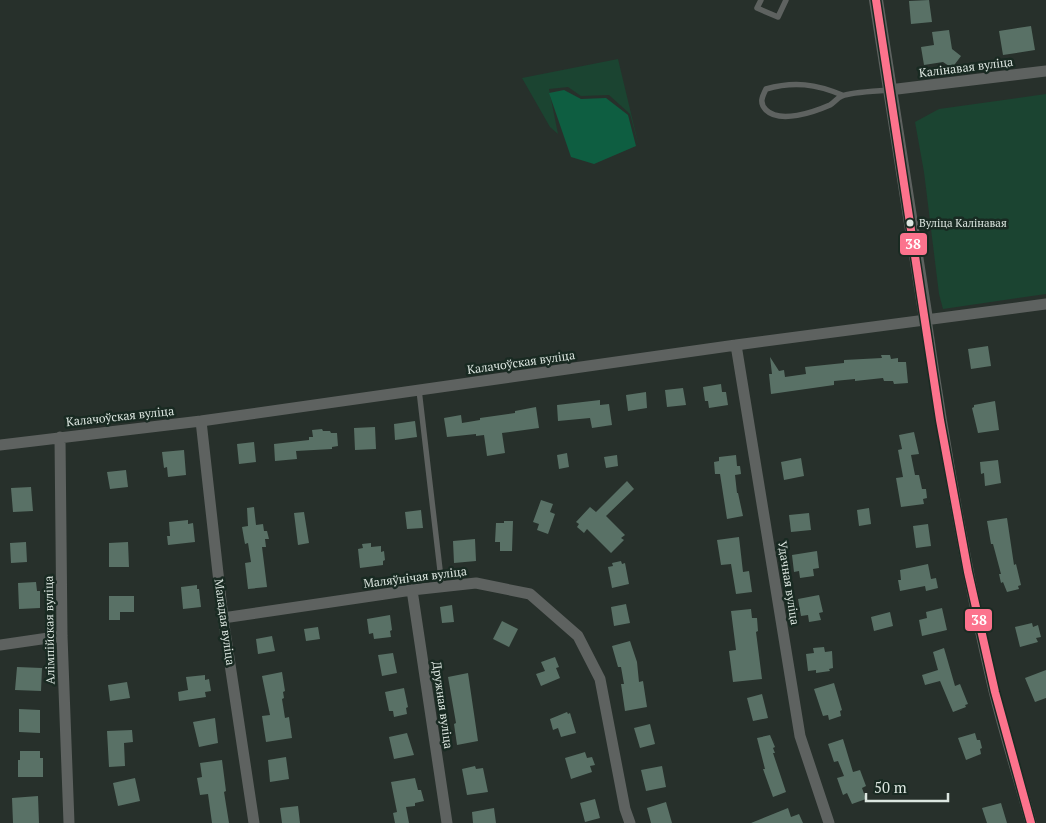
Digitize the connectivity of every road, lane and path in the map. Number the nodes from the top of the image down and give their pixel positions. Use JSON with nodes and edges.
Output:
{"nodes":[{"id":1,"x":761,"y":0,"type":"edge"},
{"id":2,"x":786,"y":0,"type":"edge"},
{"id":3,"x":876,"y":0,"type":"edge"},
{"id":4,"x":1046,"y":71,"type":"edge"},
{"id":5,"x":889,"y":90,"type":"junction"},
{"id":6,"x":842,"y":95,"type":"junction"},
{"id":7,"x":1046,"y":304,"type":"edge"},
{"id":8,"x":926,"y":319,"type":"junction"},
{"id":9,"x":736,"y":345,"type":"junction"},
{"id":10,"x":420,"y":390,"type":"junction"},
{"id":11,"x":201,"y":421,"type":"junction"},
{"id":12,"x":60,"y":437,"type":"junction"},
{"id":13,"x":0,"y":445,"type":"edge"},
{"id":14,"x":442,"y":587,"type":"junction"},
{"id":15,"x":412,"y":590,"type":"junction"},
{"id":16,"x":224,"y":618,"type":"junction"},
{"id":17,"x":62,"y":636,"type":"junction"},
{"id":18,"x":0,"y":645,"type":"edge"},
{"id":19,"x":70,"y":823,"type":"edge"},
{"id":20,"x":254,"y":823,"type":"edge"},
{"id":21,"x":447,"y":823,"type":"edge"},
{"id":22,"x":630,"y":823,"type":"edge"},
{"id":23,"x":829,"y":823,"type":"edge"},
{"id":24,"x":1031,"y":823,"type":"edge"}],
"edges":[{"from":1,"to":2,"type":"lane"},
{"from":3,"to":5,"type":"street"},
{"from":4,"to":5,"type":"street","name":"Калінавая вуліца"},
{"from":5,"to":6,"type":"lane"},
{"from":5,"to":8,"type":"street"},
{"from":6,"to":6,"type":"lane"},
{"from":7,"to":8,"type":"street","name":"Калачоўская вуліца"},
{"from":8,"to":9,"type":"street","name":"Калачоўская вуліца"},
{"from":8,"to":24,"type":"street"},
{"from":9,"to":10,"type":"street","name":"Калачоўская вуліца"},
{"from":9,"to":23,"type":"street","name":"Удачная вуліца"},
{"from":10,"to":11,"type":"street","name":"Калачоўская вуліца"},
{"from":10,"to":14,"type":"lane"},
{"from":11,"to":12,"type":"street","name":"Калачоўская вуліца"},
{"from":11,"to":16,"type":"street","name":"Маладая вуліца"},
{"from":12,"to":13,"type":"street","name":"Калачоўская вуліца"},
{"from":12,"to":17,"type":"street","name":"Алімпійская вуліца"},
{"from":14,"to":15,"type":"street","name":"Маляўнічая вуліца"},
{"from":14,"to":22,"type":"street","name":"Маляўнічая вуліца"},
{"from":15,"to":16,"type":"street","name":"Маляўнічая вуліца"},
{"from":15,"to":21,"type":"street","name":"Дружная вуліца"},
{"from":16,"to":20,"type":"street","name":"Маладая вуліца"},
{"from":17,"to":18,"type":"street"},
{"from":17,"to":19,"type":"street","name":"Алімпійская вуліца"}]}
